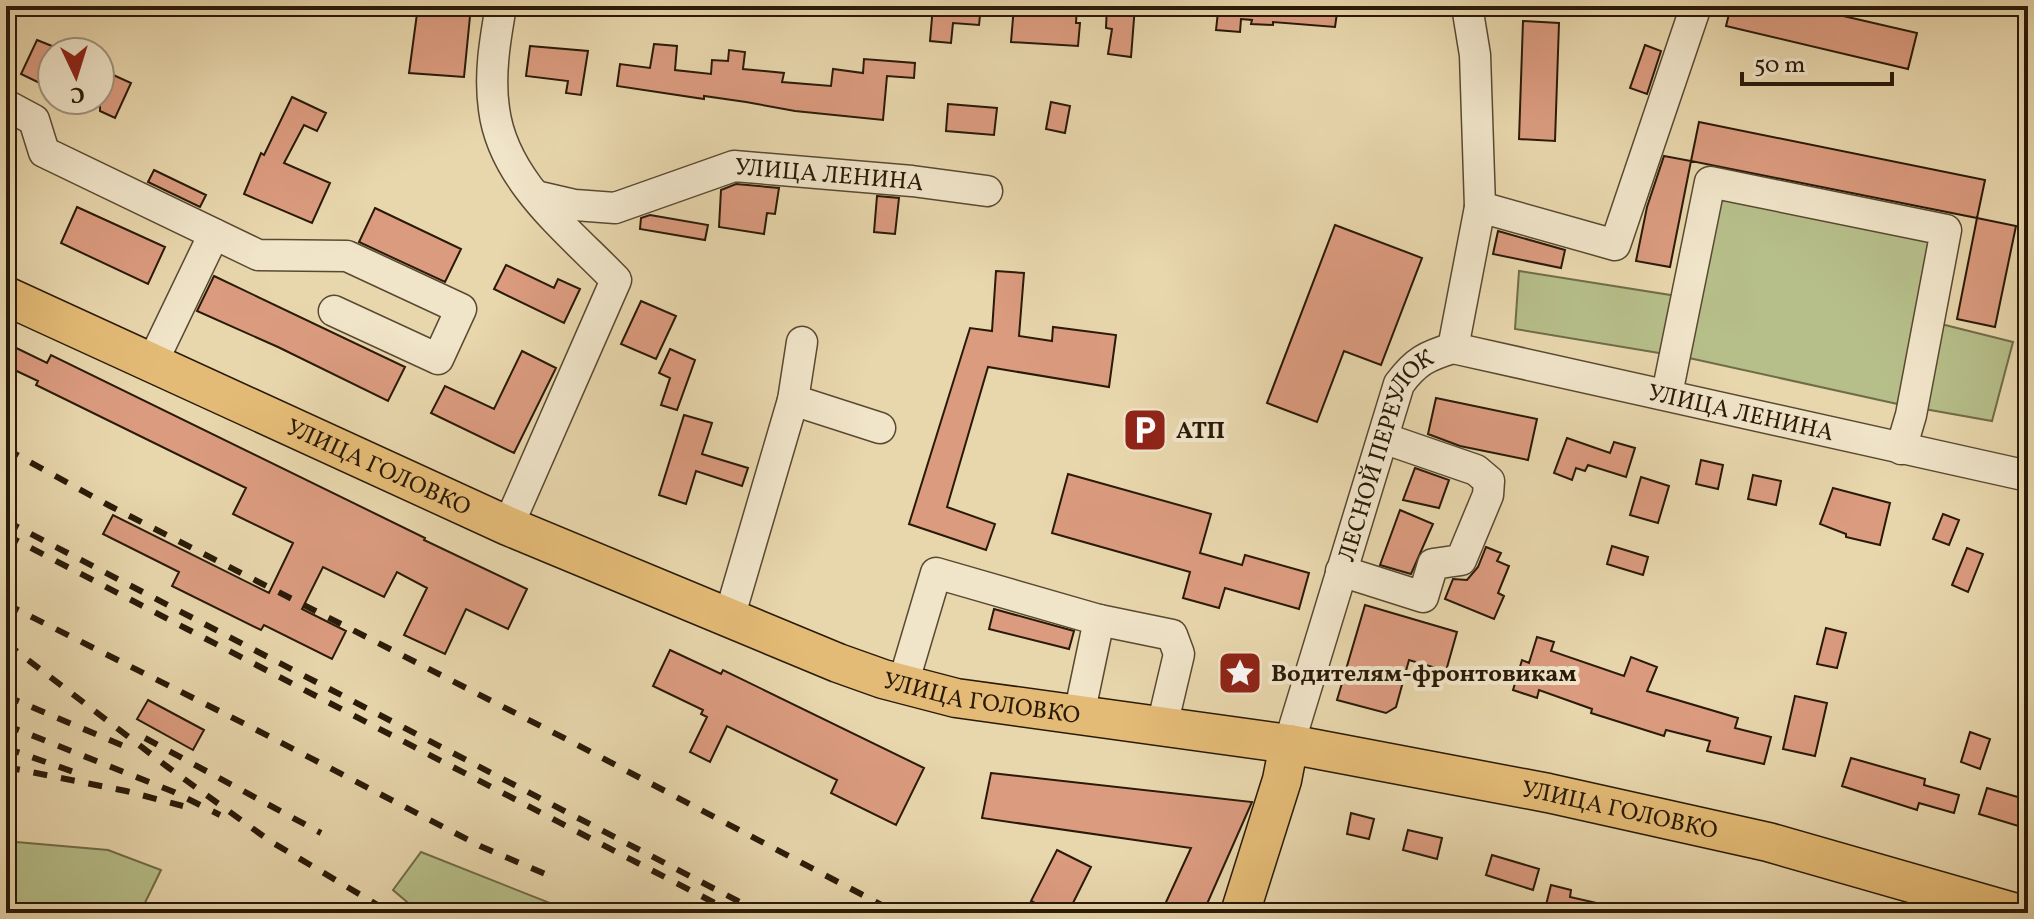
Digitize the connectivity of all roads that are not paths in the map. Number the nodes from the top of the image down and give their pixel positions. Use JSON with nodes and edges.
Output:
{"nodes":[{"id":1,"x":501,"y":6,"type":"edge"},
{"id":2,"x":1696,"y":6,"type":"edge"},
{"id":3,"x":1463,"y":10,"type":"edge"},
{"id":4,"x":6,"y":105,"type":"edge"},
{"id":5,"x":987,"y":191,"type":"dead end"},
{"id":6,"x":536,"y":196,"type":"junction"},
{"id":7,"x":1480,"y":207,"type":"junction"},
{"id":8,"x":214,"y":234,"type":"junction"},
{"id":9,"x":6,"y":296,"type":"edge"},
{"id":10,"x":334,"y":311,"type":"dead end"},
{"id":11,"x":802,"y":342,"type":"dead end"},
{"id":12,"x":1453,"y":348,"type":"junction"},
{"id":13,"x":152,"y":363,"type":"junction"},
{"id":14,"x":1667,"y":394,"type":"junction"},
{"id":15,"x":793,"y":400,"type":"junction"},
{"id":16,"x":880,"y":428,"type":"dead end"},
{"id":17,"x":1383,"y":438,"type":"junction"},
{"id":18,"x":1901,"y":449,"type":"junction"},
{"id":19,"x":2028,"y":476,"type":"edge"},
{"id":20,"x":508,"y":526,"type":"junction"},
{"id":21,"x":1341,"y":571,"type":"junction"},
{"id":22,"x":729,"y":618,"type":"junction"},
{"id":23,"x":1099,"y":620,"type":"junction"},
{"id":24,"x":903,"y":684,"type":"junction"},
{"id":25,"x":1079,"y":715,"type":"junction"},
{"id":26,"x":1162,"y":726,"type":"junction"},
{"id":27,"x":1289,"y":744,"type":"junction"},
{"id":28,"x":1240,"y":913,"type":"edge"},
{"id":29,"x":2016,"y":913,"type":"edge"}],
"edges":[{"from":1,"to":6,"type":"street"},
{"from":2,"to":7,"type":"street"},
{"from":3,"to":7,"type":"street","name":"ЛЕСНОЙ ПЕРЕУЛОК"},
{"from":4,"to":8,"type":"street"},
{"from":5,"to":6,"type":"street","name":"УЛИЦА ЛЕНИНА"},
{"from":6,"to":20,"type":"street"},
{"from":7,"to":12,"type":"street","name":"ЛЕСНОЙ ПЕРЕУЛОК"},
{"from":8,"to":10,"type":"street"},
{"from":8,"to":13,"type":"street"},
{"from":9,"to":13,"type":"main road","name":"УЛИЦА ГОЛОВКО"},
{"from":11,"to":15,"type":"street"},
{"from":12,"to":14,"type":"street","name":"УЛИЦА ЛЕНИНА"},
{"from":12,"to":17,"type":"street","name":"ЛЕСНОЙ ПЕРЕУЛОК"},
{"from":13,"to":20,"type":"main road","name":"УЛИЦА ГОЛОВКО"},
{"from":14,"to":18,"type":"street","name":"УЛИЦА ЛЕНИНА"},
{"from":14,"to":18,"type":"street"},
{"from":15,"to":16,"type":"street"},
{"from":15,"to":22,"type":"street"},
{"from":17,"to":21,"type":"street","name":"ЛЕСНОЙ ПЕРЕУЛОК"},
{"from":17,"to":21,"type":"street"},
{"from":18,"to":19,"type":"street","name":"УЛИЦА ЛЕНИНА"},
{"from":20,"to":22,"type":"main road","name":"УЛИЦА ГОЛОВКО"},
{"from":21,"to":27,"type":"street","name":"ЛЕСНОЙ ПЕРЕУЛОК"},
{"from":22,"to":24,"type":"main road","name":"УЛИЦА ГОЛОВКО"},
{"from":23,"to":24,"type":"street"},
{"from":23,"to":25,"type":"street"},
{"from":23,"to":26,"type":"street"},
{"from":24,"to":25,"type":"main road","name":"УЛИЦА ГОЛОВКО"},
{"from":25,"to":26,"type":"main road","name":"УЛИЦА ГОЛОВКО"},
{"from":26,"to":27,"type":"main road","name":"УЛИЦА ГОЛОВКО"},
{"from":27,"to":28,"type":"main road","name":"ЛЕСНОЙ ПЕРЕУЛОК"},
{"from":27,"to":29,"type":"main road","name":"УЛИЦА ГОЛОВКО"}]}
